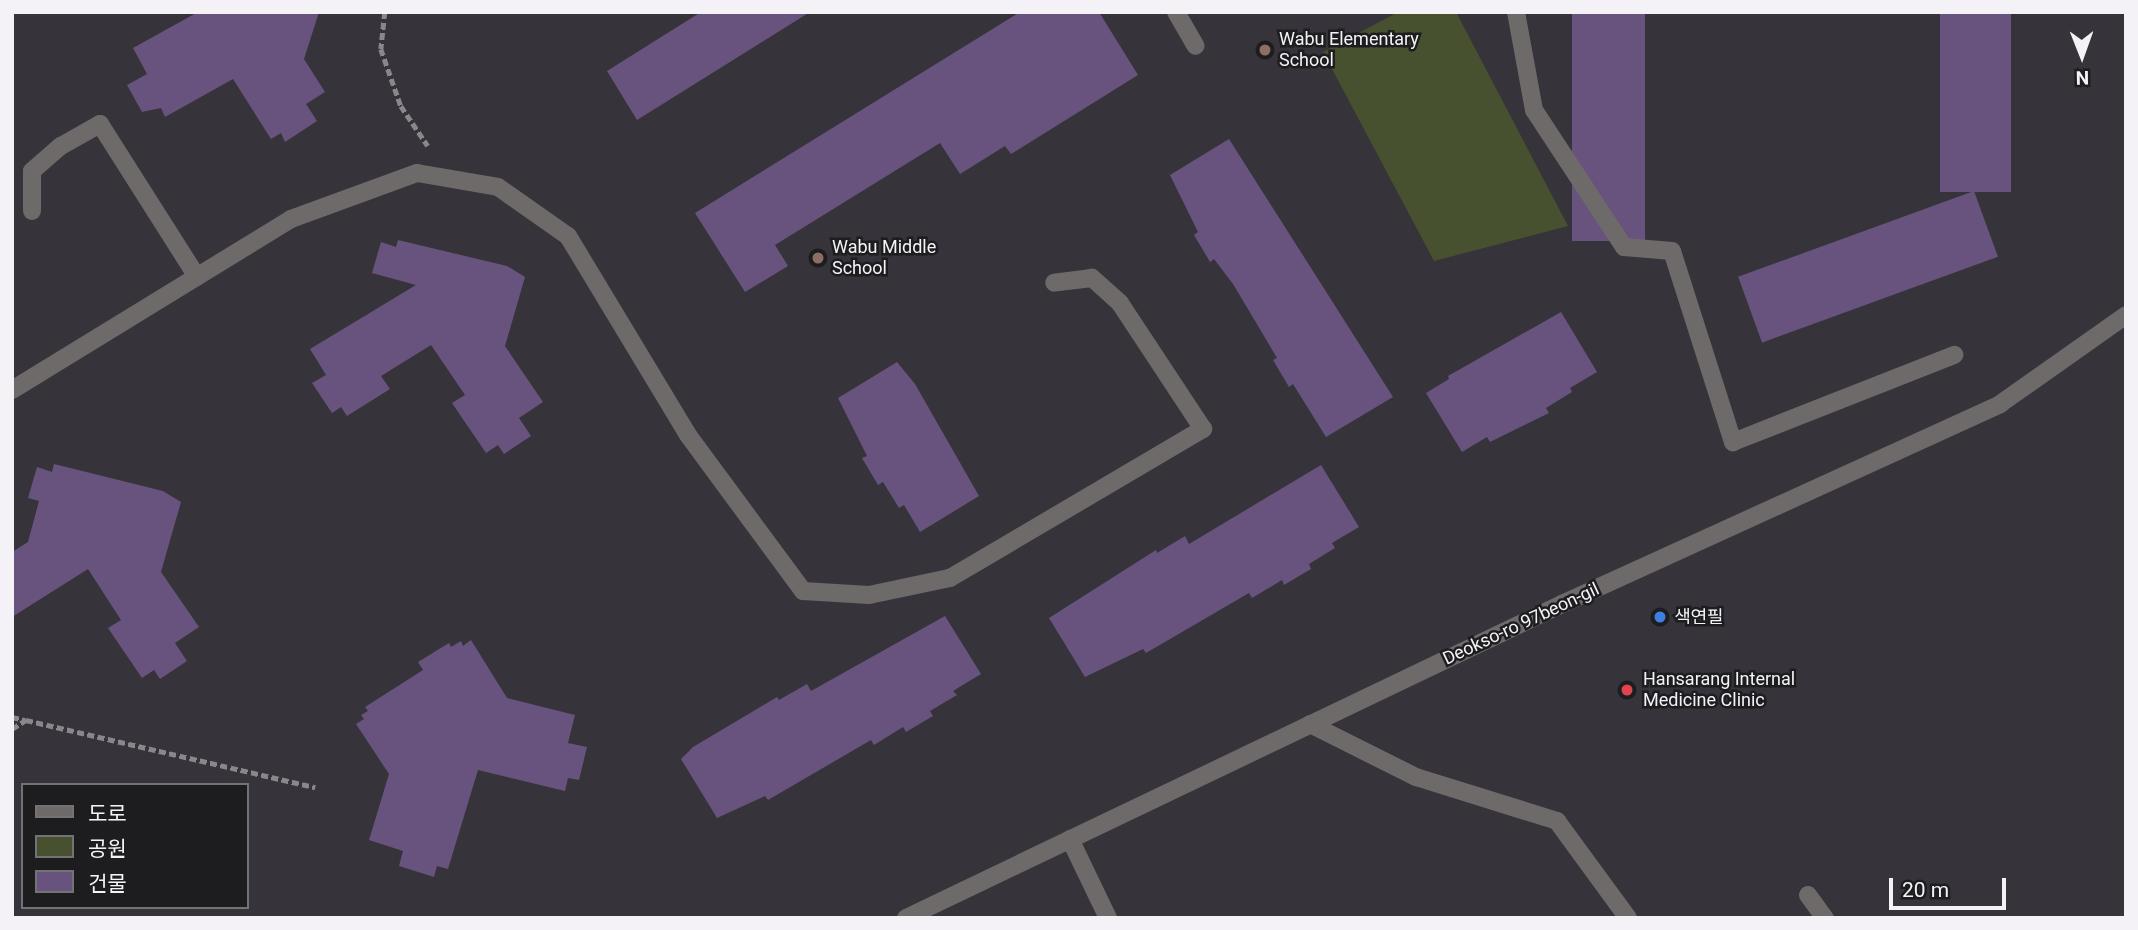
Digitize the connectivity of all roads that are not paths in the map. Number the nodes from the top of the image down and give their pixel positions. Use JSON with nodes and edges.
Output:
{"nodes":[{"id":1,"x":1175,"y":12,"type":"edge"},
{"id":2,"x":1516,"y":12,"type":"edge"},
{"id":3,"x":1196,"y":46,"type":"dead end"},
{"id":4,"x":32,"y":211,"type":"dead end"},
{"id":5,"x":197,"y":277,"type":"junction"},
{"id":6,"x":1055,"y":283,"type":"dead end"},
{"id":7,"x":2126,"y":315,"type":"edge"},
{"id":8,"x":1954,"y":355,"type":"dead end"},
{"id":9,"x":12,"y":390,"type":"edge"},
{"id":10,"x":1310,"y":724,"type":"junction"},
{"id":11,"x":1070,"y":839,"type":"junction"},
{"id":12,"x":1808,"y":895,"type":"dead end"},
{"id":13,"x":906,"y":918,"type":"edge"},
{"id":14,"x":1108,"y":918,"type":"edge"},
{"id":15,"x":1628,"y":918,"type":"edge"},
{"id":16,"x":1825,"y":918,"type":"edge"}],
"edges":[{"from":1,"to":3,"type":"street"},
{"from":2,"to":8,"type":"street"},
{"from":4,"to":5,"type":"street"},
{"from":5,"to":6,"type":"street"},
{"from":5,"to":9,"type":"street"},
{"from":7,"to":10,"type":"street","name":"Deokso-ro 97beon-gil"},
{"from":10,"to":11,"type":"street","name":"Deokso-ro 97beon-gil"},
{"from":10,"to":15,"type":"street"},
{"from":11,"to":13,"type":"street","name":"Deokso-ro 97beon-gil"},
{"from":11,"to":14,"type":"street"},
{"from":12,"to":16,"type":"street"}]}
